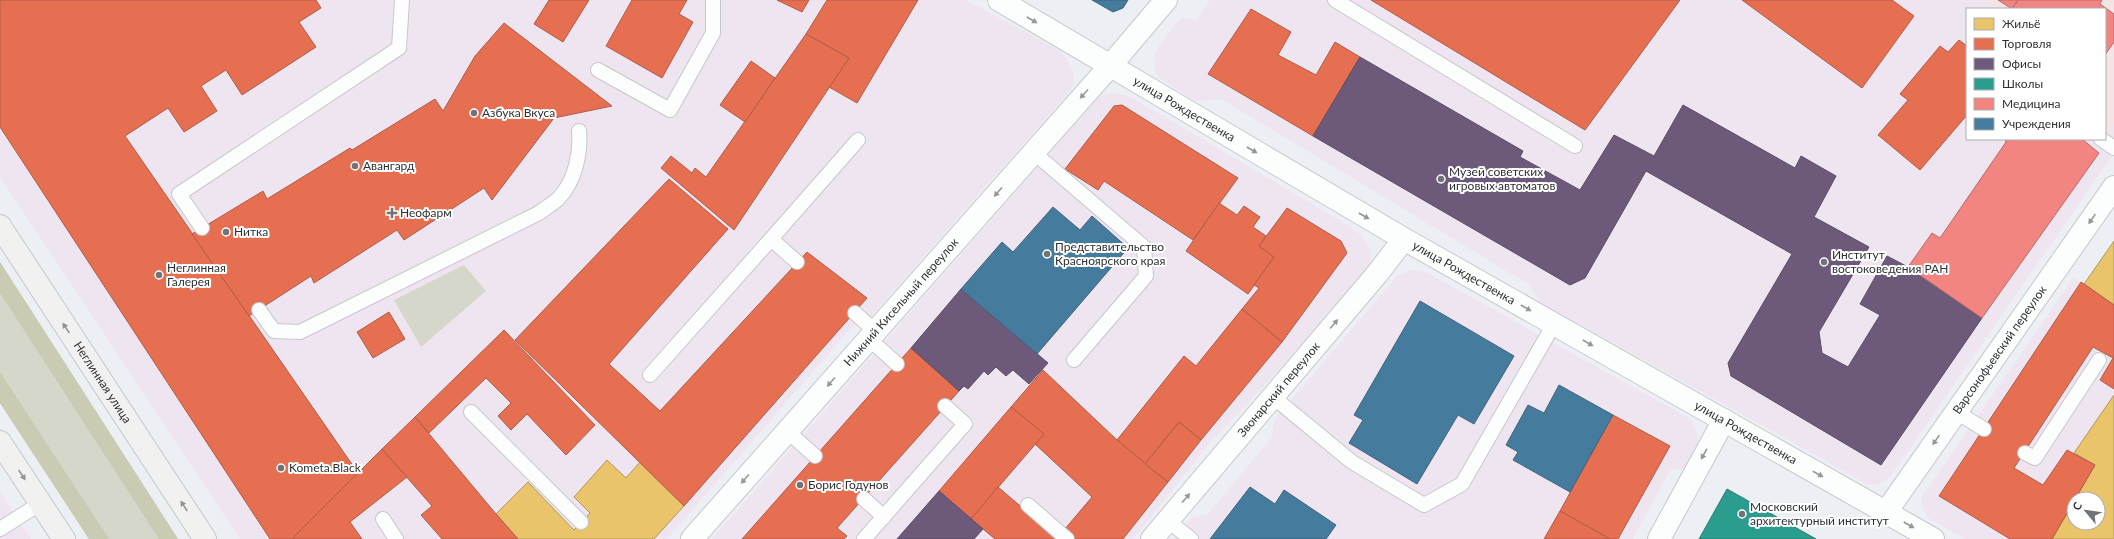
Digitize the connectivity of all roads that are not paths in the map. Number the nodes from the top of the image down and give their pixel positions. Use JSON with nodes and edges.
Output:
{"nodes":[{"id":1,"x":402,"y":0,"type":"edge"},
{"id":2,"x":713,"y":0,"type":"edge"},
{"id":3,"x":999,"y":0,"type":"edge"},
{"id":4,"x":1166,"y":0,"type":"edge"},
{"id":5,"x":1336,"y":0,"type":"edge"},
{"id":6,"x":1110,"y":66,"type":"junction"},
{"id":7,"x":598,"y":70,"type":"dead end"},
{"id":8,"x":579,"y":131,"type":"dead end"},
{"id":9,"x":858,"y":140,"type":"dead end"},
{"id":10,"x":2102,"y":140,"type":"edge"},
{"id":11,"x":1575,"y":146,"type":"dead end"},
{"id":12,"x":2114,"y":148,"type":"edge"},
{"id":13,"x":1033,"y":152,"type":"junction"},
{"id":14,"x":2114,"y":187,"type":"edge"},
{"id":15,"x":0,"y":226,"type":"edge"},
{"id":16,"x":202,"y":228,"type":"dead end"},
{"id":17,"x":770,"y":239,"type":"junction"},
{"id":18,"x":1404,"y":239,"type":"junction"},
{"id":19,"x":797,"y":262,"type":"dead end"},
{"id":20,"x":258,"y":310,"type":"dead end"},
{"id":21,"x":855,"y":313,"type":"dead end"},
{"id":22,"x":1554,"y":324,"type":"junction"},
{"id":23,"x":872,"y":335,"type":"junction"},
{"id":24,"x":1074,"y":360,"type":"dead end"},
{"id":25,"x":2099,"y":360,"type":"dead end"},
{"id":26,"x":897,"y":364,"type":"dead end"},
{"id":27,"x":650,"y":375,"type":"dead end"},
{"id":28,"x":1273,"y":397,"type":"junction"},
{"id":29,"x":945,"y":406,"type":"dead end"},
{"id":30,"x":471,"y":412,"type":"dead end"},
{"id":31,"x":1956,"y":412,"type":"junction"},
{"id":32,"x":1724,"y":420,"type":"junction"},
{"id":33,"x":1984,"y":429,"type":"dead end"},
{"id":34,"x":787,"y":431,"type":"junction"},
{"id":35,"x":0,"y":442,"type":"edge"},
{"id":36,"x":2025,"y":453,"type":"dead end"},
{"id":37,"x":815,"y":456,"type":"dead end"},
{"id":38,"x":864,"y":499,"type":"dead end"},
{"id":39,"x":41,"y":503,"type":"junction"},
{"id":40,"x":1028,"y":505,"type":"dead end"},
{"id":41,"x":1886,"y":512,"type":"junction"},
{"id":42,"x":884,"y":517,"type":"junction"},
{"id":43,"x":383,"y":520,"type":"dead end"},
{"id":44,"x":1167,"y":520,"type":"junction"},
{"id":45,"x":581,"y":522,"type":"dead end"},
{"id":46,"x":0,"y":528,"type":"edge"},
{"id":47,"x":64,"y":539,"type":"edge"},
{"id":48,"x":205,"y":539,"type":"edge"},
{"id":49,"x":396,"y":539,"type":"edge"},
{"id":50,"x":692,"y":539,"type":"edge"},
{"id":51,"x":864,"y":539,"type":"edge"},
{"id":52,"x":1068,"y":539,"type":"edge"},
{"id":53,"x":1152,"y":539,"type":"edge"},
{"id":54,"x":1190,"y":539,"type":"edge"},
{"id":55,"x":1659,"y":539,"type":"edge"},
{"id":56,"x":1933,"y":539,"type":"edge"}],
"edges":[{"from":1,"to":16,"type":"lane"},
{"from":2,"to":7,"type":"lane"},
{"from":3,"to":6,"type":"street","name":"улица Рождественка","one_way":true},
{"from":4,"to":6,"type":"street","name":"Нижний Кисельный переулок"},
{"from":5,"to":11,"type":"lane"},
{"from":6,"to":13,"type":"street","name":"Нижний Кисельный переулок","one_way":true},
{"from":6,"to":18,"type":"street","name":"улица Рождественка","one_way":true},
{"from":8,"to":20,"type":"lane"},
{"from":9,"to":17,"type":"lane"},
{"from":10,"to":12,"type":"lane"},
{"from":13,"to":23,"type":"street","name":"Нижний Кисельный переулок","one_way":true},
{"from":13,"to":24,"type":"lane"},
{"from":14,"to":31,"type":"street","name":"Варсонофьевский переулок","one_way":true},
{"from":48,"to":15,"type":"street","name":"Неглинная улица","one_way":true},
{"from":17,"to":19,"type":"lane"},
{"from":17,"to":27,"type":"lane"},
{"from":18,"to":22,"type":"street","name":"улица Рождественка","one_way":true},
{"from":28,"to":18,"type":"street","name":"Звонарский переулок","one_way":true},
{"from":21,"to":23,"type":"lane"},
{"from":22,"to":28,"type":"lane"},
{"from":22,"to":32,"type":"street","name":"улица Рождественка","one_way":true},
{"from":23,"to":26,"type":"lane"},
{"from":23,"to":34,"type":"street","name":"Нижний Кисельный переулок","one_way":true},
{"from":25,"to":36,"type":"lane"},
{"from":44,"to":28,"type":"street","name":"Звонарский переулок","one_way":true},
{"from":29,"to":42,"type":"lane"},
{"from":30,"to":45,"type":"lane"},
{"from":31,"to":33,"type":"lane"},
{"from":31,"to":41,"type":"street","name":"Варсонофьевский переулок","one_way":true},
{"from":32,"to":41,"type":"street","name":"улица Рождественка","one_way":true},
{"from":32,"to":55,"type":"street","one_way":true},
{"from":34,"to":37,"type":"lane"},
{"from":34,"to":50,"type":"street","name":"Нижний Кисельный переулок","one_way":true},
{"from":35,"to":39,"type":"street","one_way":true},
{"from":38,"to":42,"type":"lane"},
{"from":39,"to":46,"type":"lane"},
{"from":39,"to":47,"type":"street"},
{"from":40,"to":52,"type":"lane"},
{"from":41,"to":56,"type":"street","name":"улица Рождественка","one_way":true},
{"from":42,"to":51,"type":"lane"},
{"from":43,"to":49,"type":"lane"},
{"from":44,"to":53,"type":"street","name":"Звонарский переулок"},
{"from":44,"to":54,"type":"lane"}]}
